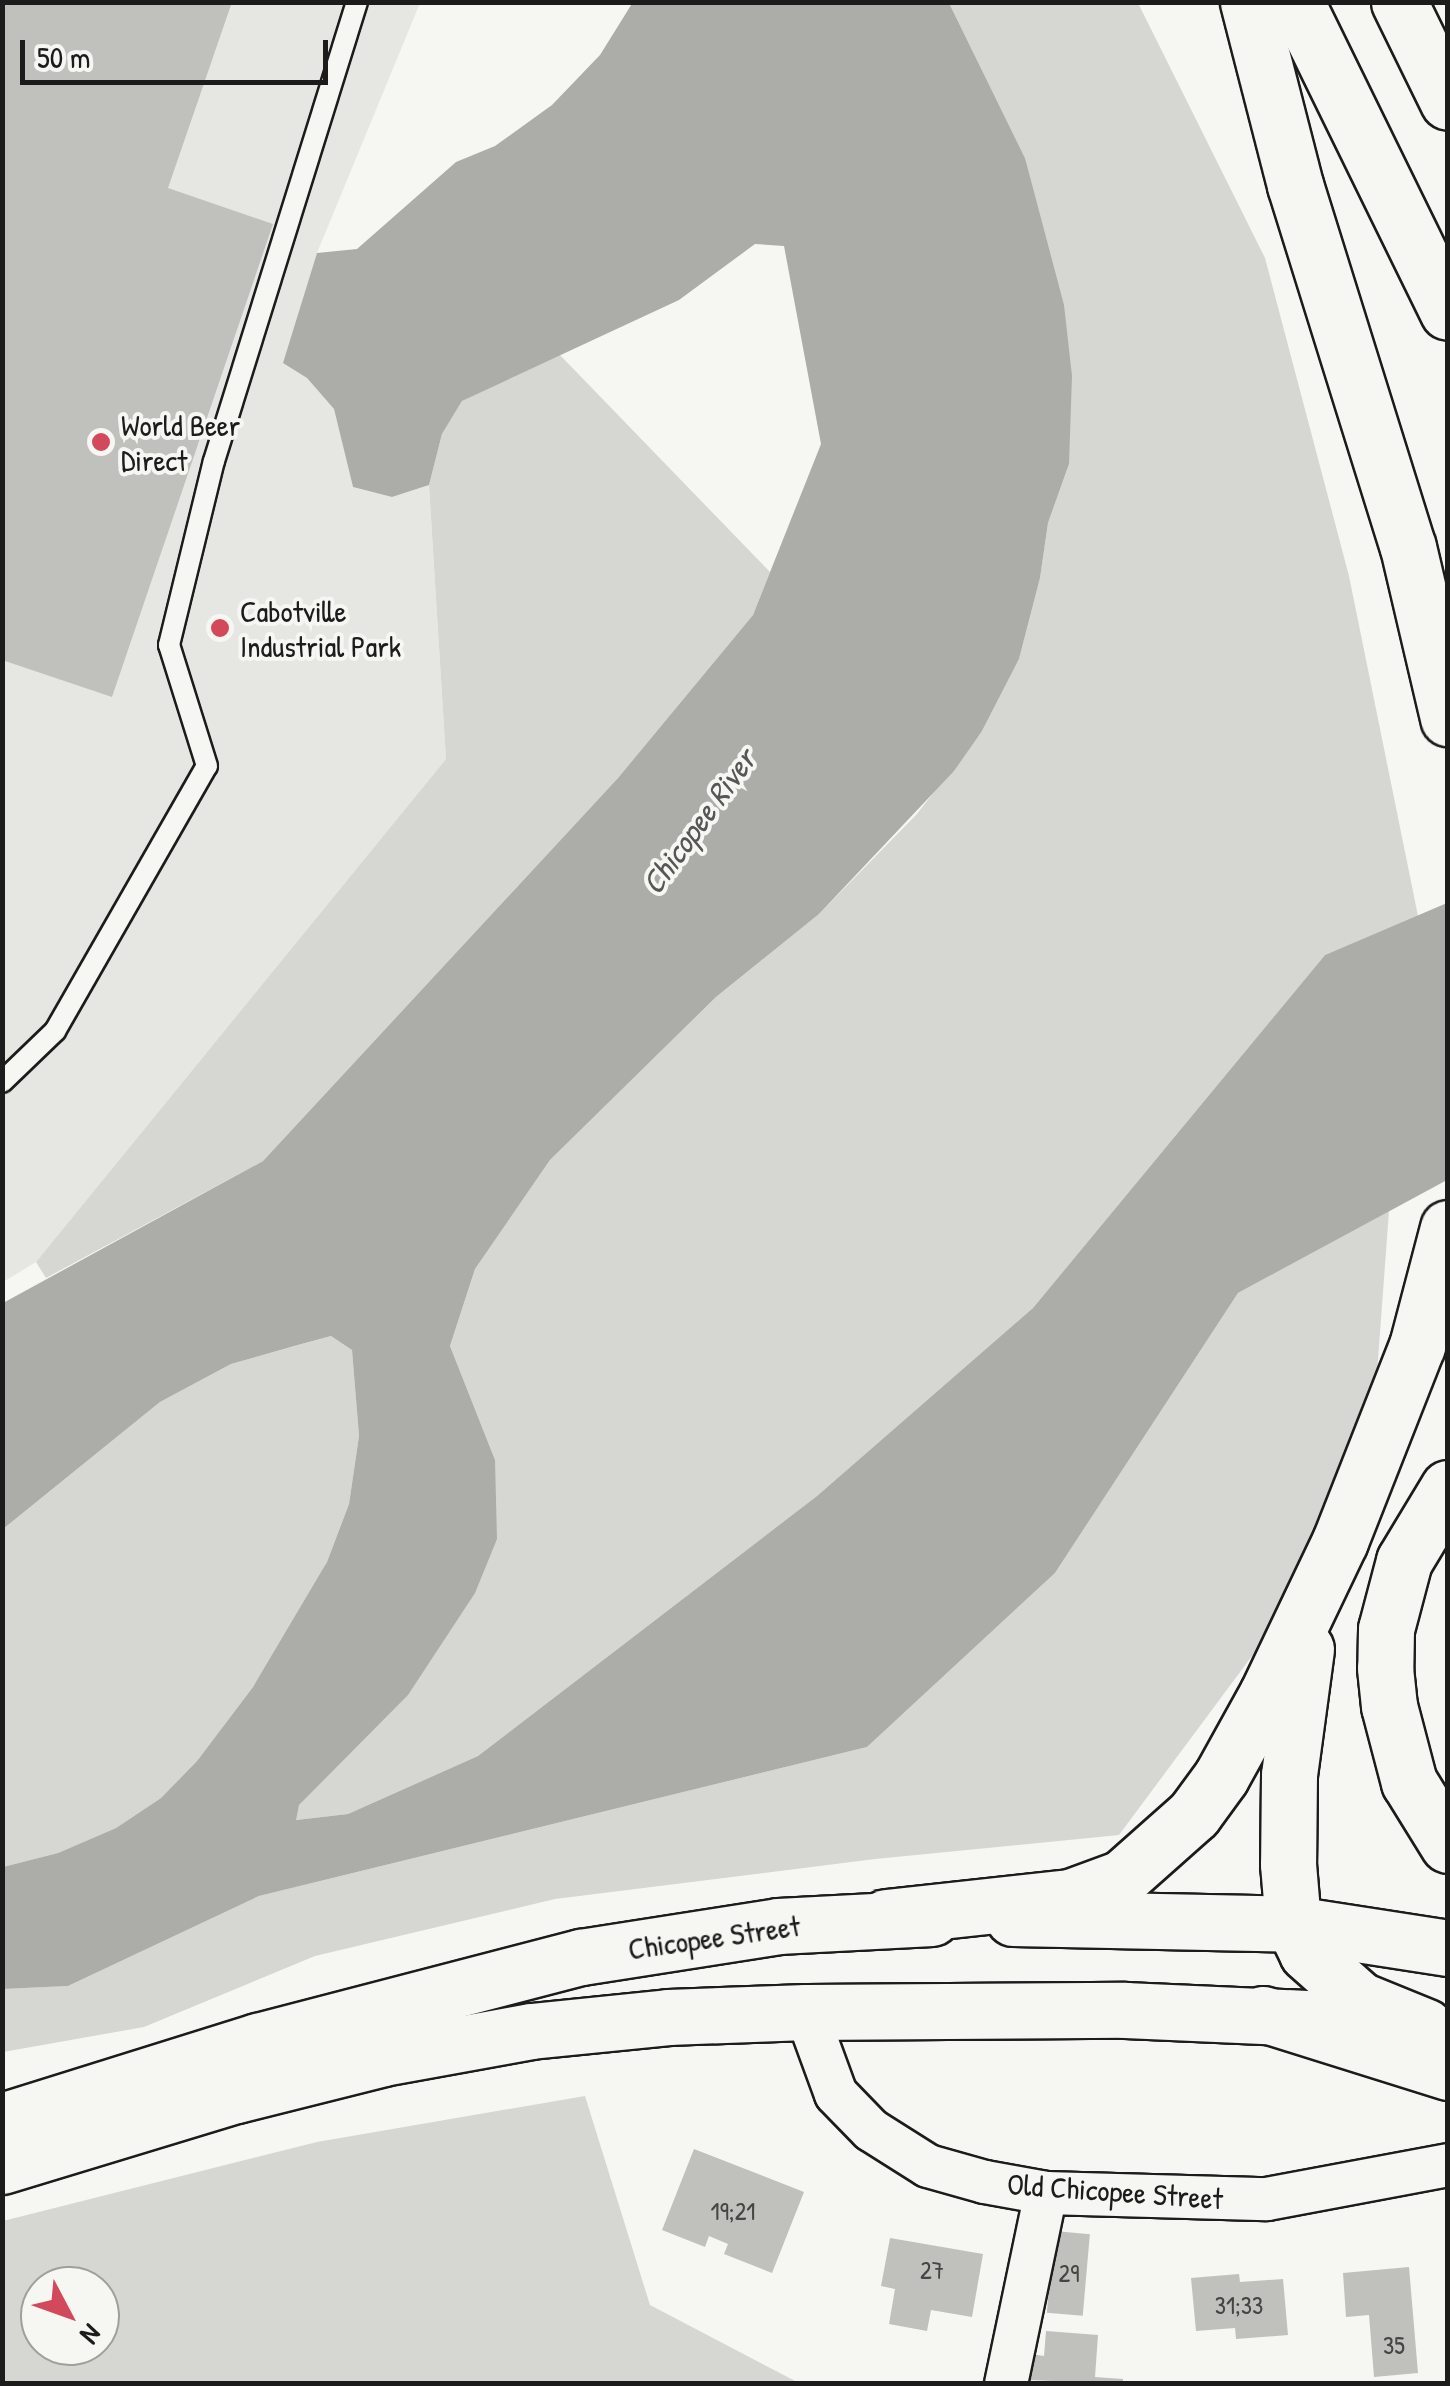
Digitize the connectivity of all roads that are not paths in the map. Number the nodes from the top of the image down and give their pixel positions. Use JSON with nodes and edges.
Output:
{"nodes":[{"id":1,"x":357,"y":2,"type":"edge"},
{"id":2,"x":1248,"y":2,"type":"edge"},
{"id":3,"x":1296,"y":2,"type":"edge"},
{"id":4,"x":1400,"y":2,"type":"edge"},
{"id":5,"x":1417,"y":2,"type":"edge"},
{"id":6,"x":1448,"y":56,"type":"edge"},
{"id":7,"x":1448,"y":102,"type":"edge"},
{"id":8,"x":1448,"y":312,"type":"edge"},
{"id":9,"x":1448,"y":718,"type":"edge"},
{"id":10,"x":2,"y":1082,"type":"edge"},
{"id":11,"x":1448,"y":1228,"type":"edge"},
{"id":12,"x":1448,"y":1488,"type":"edge"},
{"id":13,"x":1313,"y":1602,"type":"junction"},
{"id":14,"x":1448,"y":1844,"type":"edge"},
{"id":15,"x":886,"y":1917,"type":"junction"},
{"id":16,"x":1293,"y":1924,"type":"junction"},
{"id":17,"x":1448,"y":1948,"type":"edge"},
{"id":18,"x":806,"y":2012,"type":"junction"},
{"id":19,"x":1440,"y":2042,"type":"edge"},
{"id":20,"x":2,"y":2121,"type":"edge"},
{"id":21,"x":1448,"y":2165,"type":"edge"},
{"id":22,"x":2,"y":2166,"type":"edge"},
{"id":23,"x":1046,"y":2193,"type":"junction"},
{"id":24,"x":1006,"y":2384,"type":"edge"}],
"edges":[{"from":1,"to":10,"type":"lane"},
{"from":2,"to":9,"type":"main road"},
{"from":3,"to":8,"type":"main road"},
{"from":4,"to":7,"type":"main road"},
{"from":5,"to":6,"type":"main road"},
{"from":11,"to":13,"type":"main road"},
{"from":12,"to":14,"type":"main road"},
{"from":13,"to":15,"type":"main road"},
{"from":13,"to":16,"type":"main road"},
{"from":15,"to":16,"type":"main road","name":"Chicopee Street"},
{"from":15,"to":20,"type":"main road","name":"Chicopee Street"},
{"from":16,"to":17,"type":"main road","name":"Chicopee Street"},
{"from":16,"to":19,"type":"main road"},
{"from":18,"to":19,"type":"main road"},
{"from":18,"to":22,"type":"main road"},
{"from":18,"to":23,"type":"street","name":"Old Chicopee Street"},
{"from":21,"to":23,"type":"street","name":"Old Chicopee Street"},
{"from":23,"to":24,"type":"street"}]}
